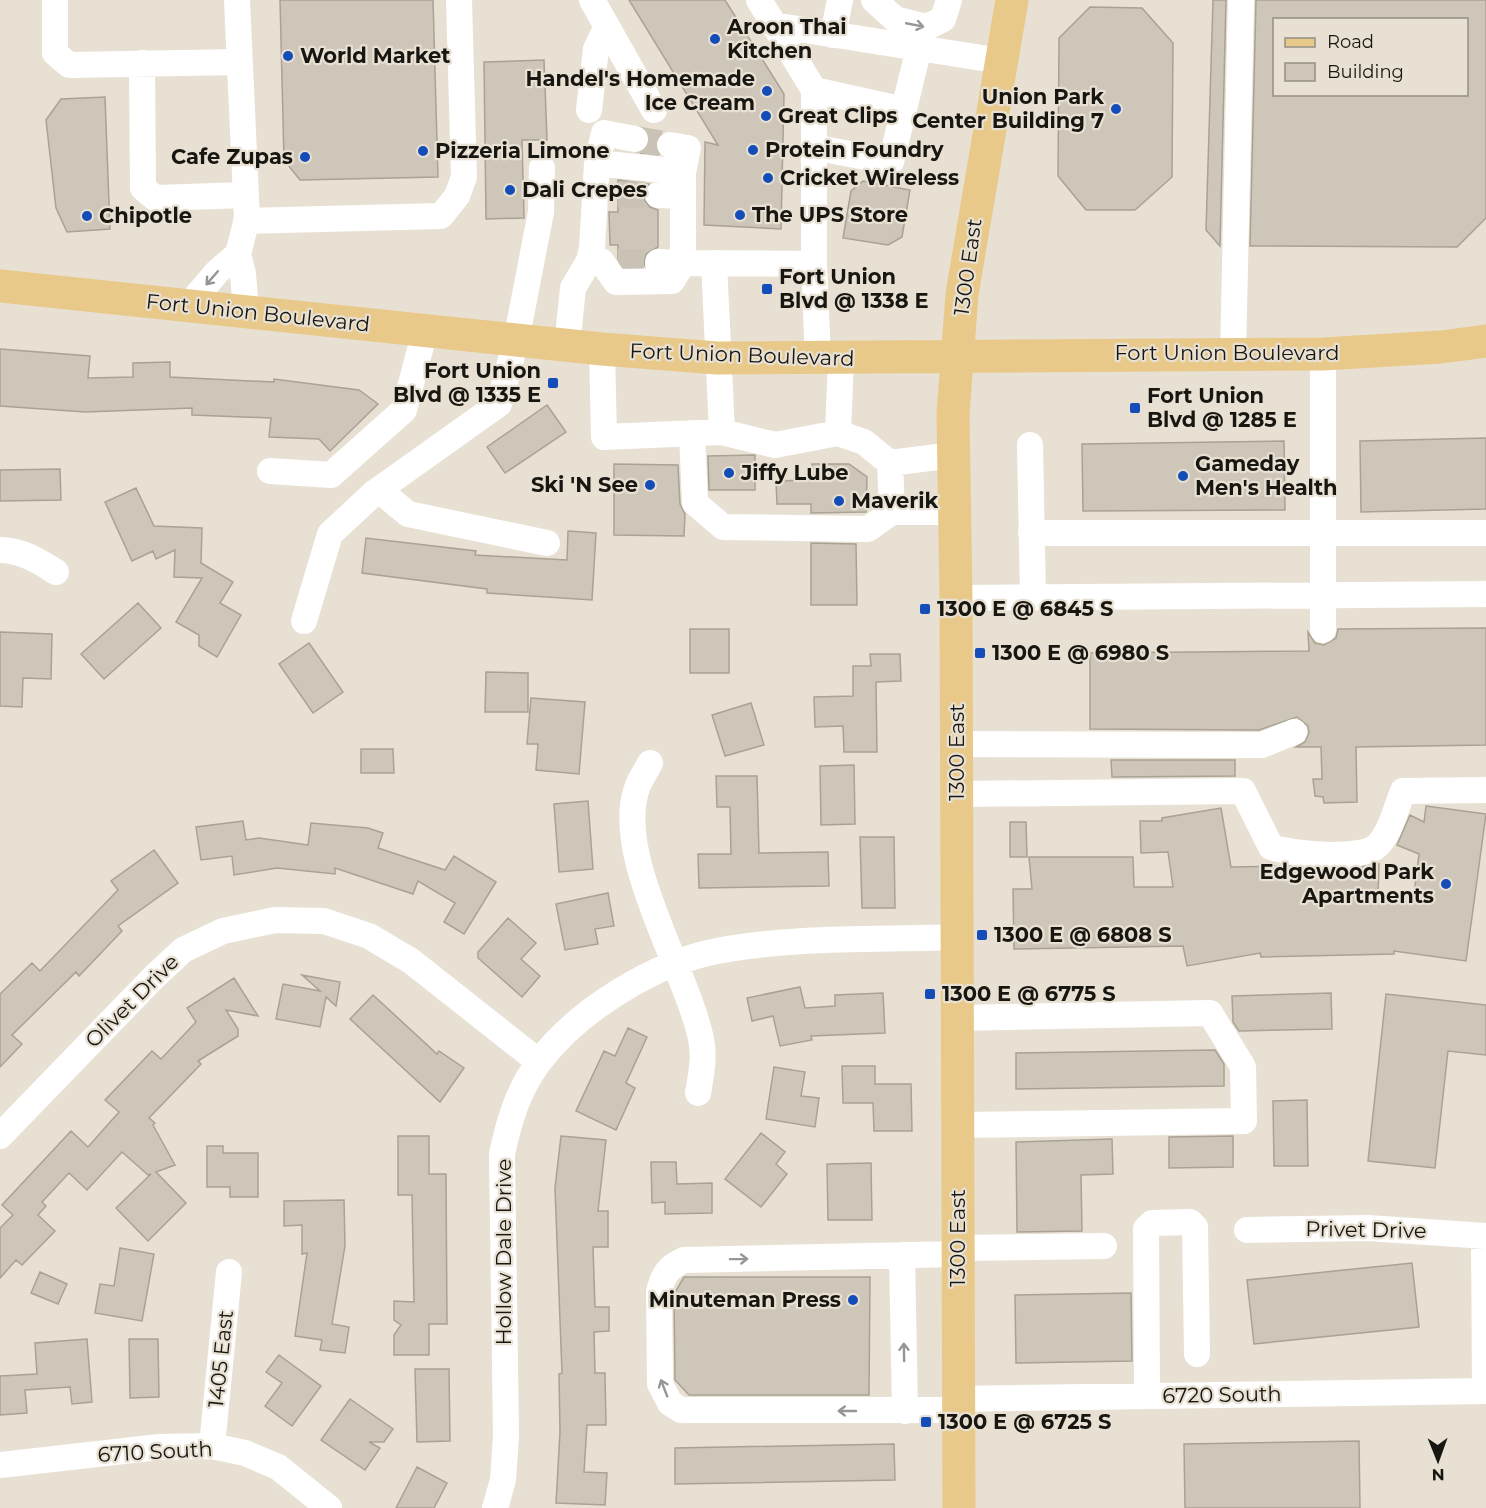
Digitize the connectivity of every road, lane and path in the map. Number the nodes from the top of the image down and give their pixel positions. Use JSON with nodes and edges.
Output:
{"nodes":[{"id":1,"x":55,"y":0,"type":"edge"},
{"id":2,"x":237,"y":0,"type":"edge"},
{"id":3,"x":459,"y":0,"type":"edge"},
{"id":4,"x":592,"y":0,"type":"edge"},
{"id":5,"x":759,"y":0,"type":"edge"},
{"id":6,"x":840,"y":0,"type":"edge"},
{"id":7,"x":873,"y":0,"type":"edge"},
{"id":8,"x":949,"y":0,"type":"edge"},
{"id":9,"x":1012,"y":0,"type":"edge"},
{"id":10,"x":1241,"y":0,"type":"edge"},
{"id":11,"x":774,"y":25,"type":"junction"},
{"id":12,"x":606,"y":26,"type":"junction"},
{"id":13,"x":833,"y":35,"type":"junction"},
{"id":14,"x":920,"y":48,"type":"junction"},
{"id":15,"x":1001,"y":61,"type":"junction"},
{"id":16,"x":240,"y":62,"type":"junction"},
{"id":17,"x":142,"y":63,"type":"junction"},
{"id":18,"x":814,"y":90,"type":"junction"},
{"id":19,"x":589,"y":110,"type":"dead end"},
{"id":20,"x":654,"y":110,"type":"dead end"},
{"id":21,"x":904,"y":110,"type":"junction"},
{"id":22,"x":635,"y":139,"type":"tunnel mouth"},
{"id":23,"x":670,"y":145,"type":"tunnel mouth"},
{"id":24,"x":813,"y":147,"type":"junction"},
{"id":25,"x":597,"y":163,"type":"junction"},
{"id":26,"x":542,"y":168,"type":"dead end"},
{"id":27,"x":683,"y":184,"type":"junction"},
{"id":28,"x":246,"y":195,"type":"junction"},
{"id":29,"x":658,"y":195,"type":"tunnel mouth"},
{"id":30,"x":246,"y":221,"type":"junction"},
{"id":31,"x":238,"y":254,"type":"junction"},
{"id":32,"x":603,"y":261,"type":"junction"},
{"id":33,"x":670,"y":262,"type":"junction"},
{"id":34,"x":714,"y":262,"type":"junction"},
{"id":35,"x":814,"y":264,"type":"junction"},
{"id":36,"x":0,"y":285,"type":"edge"},
{"id":37,"x":189,"y":305,"type":"junction"},
{"id":38,"x":246,"y":311,"type":"junction"},
{"id":39,"x":425,"y":331,"type":"junction"},
{"id":40,"x":516,"y":340,"type":"junction"},
{"id":41,"x":1486,"y":341,"type":"edge"},
{"id":42,"x":567,"y":346,"type":"junction"},
{"id":43,"x":602,"y":350,"type":"junction"},
{"id":44,"x":1233,"y":354,"type":"junction"},
{"id":45,"x":1323,"y":354,"type":"junction"},
{"id":46,"x":957,"y":356,"type":"junction"},
{"id":47,"x":717,"y":358,"type":"junction"},
{"id":48,"x":830,"y":358,"type":"junction"},
{"id":49,"x":722,"y":432,"type":"junction"},
{"id":50,"x":692,"y":433,"type":"junction"},
{"id":51,"x":838,"y":433,"type":"junction"},
{"id":52,"x":1030,"y":445,"type":"dead end"},
{"id":53,"x":953,"y":455,"type":"junction"},
{"id":54,"x":890,"y":463,"type":"junction"},
{"id":55,"x":270,"y":471,"type":"dead end"},
{"id":56,"x":379,"y":490,"type":"junction"},
{"id":57,"x":892,"y":512,"type":"junction"},
{"id":58,"x":953,"y":512,"type":"junction"},
{"id":59,"x":1032,"y":533,"type":"junction"},
{"id":60,"x":1323,"y":533,"type":"junction"},
{"id":61,"x":1486,"y":533,"type":"edge"},
{"id":62,"x":547,"y":543,"type":"dead end"},
{"id":63,"x":0,"y":550,"type":"edge"},
{"id":64,"x":56,"y":572,"type":"dead end"},
{"id":65,"x":1323,"y":594,"type":"junction"},
{"id":66,"x":1486,"y":594,"type":"edge"},
{"id":67,"x":1033,"y":597,"type":"junction"},
{"id":68,"x":956,"y":598,"type":"junction"},
{"id":69,"x":304,"y":621,"type":"dead end"},
{"id":70,"x":1323,"y":630,"type":"dead end"},
{"id":71,"x":1294,"y":732,"type":"dead end"},
{"id":72,"x":956,"y":744,"type":"junction"},
{"id":73,"x":650,"y":763,"type":"dead end"},
{"id":74,"x":1486,"y":790,"type":"edge"},
{"id":75,"x":957,"y":794,"type":"junction"},
{"id":76,"x":957,"y":937,"type":"junction"},
{"id":77,"x":674,"y":964,"type":"junction"},
{"id":78,"x":957,"y":1018,"type":"junction"},
{"id":79,"x":539,"y":1062,"type":"junction"},
{"id":80,"x":698,"y":1093,"type":"dead end"},
{"id":81,"x":958,"y":1125,"type":"junction"},
{"id":82,"x":0,"y":1136,"type":"edge"},
{"id":83,"x":1247,"y":1230,"type":"dead end"},
{"id":84,"x":1485,"y":1236,"type":"edge"},
{"id":85,"x":1104,"y":1246,"type":"dead end"},
{"id":86,"x":958,"y":1251,"type":"junction"},
{"id":87,"x":903,"y":1255,"type":"junction"},
{"id":88,"x":229,"y":1272,"type":"dead end"},
{"id":89,"x":1197,"y":1354,"type":"dead end"},
{"id":90,"x":1485,"y":1391,"type":"edge"},
{"id":91,"x":1147,"y":1396,"type":"junction"},
{"id":92,"x":958,"y":1405,"type":"junction"},
{"id":93,"x":905,"y":1411,"type":"junction"},
{"id":94,"x":212,"y":1446,"type":"junction"},
{"id":95,"x":0,"y":1465,"type":"edge"},
{"id":96,"x":329,"y":1508,"type":"edge"},
{"id":97,"x":495,"y":1508,"type":"edge"},
{"id":98,"x":959,"y":1508,"type":"edge"}],
"edges":[{"from":1,"to":17,"type":"street"},
{"from":2,"to":16,"type":"street"},
{"from":3,"to":30,"type":"street"},
{"from":4,"to":12,"type":"street"},
{"from":5,"to":11,"type":"street"},
{"from":6,"to":13,"type":"street"},
{"from":7,"to":8,"type":"street","one_way":true},
{"from":9,"to":15,"type":"main road","name":"1300 East"},
{"from":10,"to":44,"type":"street"},
{"from":11,"to":13,"type":"street"},
{"from":11,"to":18,"type":"street"},
{"from":12,"to":19,"type":"street"},
{"from":12,"to":20,"type":"street"},
{"from":13,"to":14,"type":"street"},
{"from":14,"to":15,"type":"street"},
{"from":14,"to":21,"type":"street"},
{"from":15,"to":46,"type":"main road","name":"1300 East"},
{"from":16,"to":17,"type":"street"},
{"from":16,"to":28,"type":"street"},
{"from":17,"to":28,"type":"street"},
{"from":18,"to":21,"type":"street"},
{"from":18,"to":24,"type":"street"},
{"from":21,"to":24,"type":"street"},
{"from":22,"to":25,"type":"street"},
{"from":23,"to":27,"type":"street"},
{"from":24,"to":35,"type":"street"},
{"from":25,"to":27,"type":"street"},
{"from":25,"to":32,"type":"street"},
{"from":26,"to":40,"type":"street"},
{"from":27,"to":29,"type":"street"},
{"from":27,"to":33,"type":"street"},
{"from":28,"to":30,"type":"street"},
{"from":30,"to":31,"type":"street"},
{"from":31,"to":37,"type":"street","one_way":true},
{"from":31,"to":38,"type":"street"},
{"from":32,"to":33,"type":"street"},
{"from":32,"to":42,"type":"street"},
{"from":33,"to":34,"type":"street"},
{"from":34,"to":35,"type":"street"},
{"from":34,"to":47,"type":"street"},
{"from":35,"to":48,"type":"street"},
{"from":36,"to":37,"type":"main road","name":"Fort Union Boulevard"},
{"from":37,"to":38,"type":"main road","name":"Fort Union Boulevard"},
{"from":38,"to":39,"type":"main road","name":"Fort Union Boulevard"},
{"from":39,"to":40,"type":"main road","name":"Fort Union Boulevard"},
{"from":39,"to":55,"type":"street"},
{"from":40,"to":42,"type":"main road","name":"Fort Union Boulevard"},
{"from":40,"to":56,"type":"street"},
{"from":41,"to":45,"type":"main road","name":"Fort Union Boulevard"},
{"from":42,"to":43,"type":"main road","name":"Fort Union Boulevard"},
{"from":43,"to":47,"type":"main road","name":"Fort Union Boulevard"},
{"from":43,"to":50,"type":"street"},
{"from":44,"to":45,"type":"main road","name":"Fort Union Boulevard"},
{"from":44,"to":46,"type":"main road","name":"Fort Union Boulevard"},
{"from":45,"to":60,"type":"street"},
{"from":46,"to":48,"type":"main road","name":"Fort Union Boulevard"},
{"from":46,"to":53,"type":"main road","name":"1300 East"},
{"from":47,"to":48,"type":"main road","name":"Fort Union Boulevard"},
{"from":47,"to":49,"type":"street"},
{"from":48,"to":51,"type":"street"},
{"from":49,"to":50,"type":"street"},
{"from":49,"to":51,"type":"street"},
{"from":50,"to":57,"type":"street"},
{"from":51,"to":54,"type":"street"},
{"from":52,"to":59,"type":"street"},
{"from":53,"to":54,"type":"street"},
{"from":53,"to":58,"type":"main road","name":"1300 East"},
{"from":54,"to":57,"type":"street"},
{"from":56,"to":62,"type":"street"},
{"from":56,"to":69,"type":"street"},
{"from":57,"to":58,"type":"street"},
{"from":58,"to":68,"type":"main road","name":"1300 East"},
{"from":59,"to":60,"type":"street"},
{"from":59,"to":67,"type":"street"},
{"from":60,"to":61,"type":"street"},
{"from":60,"to":65,"type":"street"},
{"from":63,"to":64,"type":"street"},
{"from":65,"to":66,"type":"street"},
{"from":65,"to":67,"type":"street"},
{"from":65,"to":70,"type":"street"},
{"from":67,"to":68,"type":"street"},
{"from":68,"to":72,"type":"main road","name":"1300 East"},
{"from":71,"to":72,"type":"street"},
{"from":72,"to":75,"type":"main road","name":"1300 East"},
{"from":73,"to":77,"type":"street"},
{"from":74,"to":75,"type":"street"},
{"from":75,"to":76,"type":"main road","name":"1300 East"},
{"from":76,"to":77,"type":"street","name":"Hollow Dale Drive"},
{"from":76,"to":78,"type":"main road","name":"1300 East"},
{"from":77,"to":79,"type":"street","name":"Hollow Dale Drive"},
{"from":77,"to":80,"type":"street"},
{"from":78,"to":81,"type":"main road","name":"1300 East"},
{"from":78,"to":81,"type":"street"},
{"from":79,"to":82,"type":"street","name":"Olivet Drive"},
{"from":79,"to":97,"type":"street","name":"Hollow Dale Drive"},
{"from":81,"to":86,"type":"main road","name":"1300 East"},
{"from":83,"to":84,"type":"street","name":"Privet Drive"},
{"from":84,"to":90,"type":"street","name":"Privet Drive"},
{"from":85,"to":86,"type":"street"},
{"from":86,"to":87,"type":"street"},
{"from":86,"to":92,"type":"main road","name":"1300 East"},
{"from":93,"to":87,"type":"street","one_way":true},
{"from":93,"to":87,"type":"street","name":"6720 South","one_way":true},
{"from":88,"to":94,"type":"street","name":"1405 East"},
{"from":89,"to":91,"type":"street"},
{"from":90,"to":91,"type":"street","name":"6720 South"},
{"from":91,"to":92,"type":"street","name":"6720 South"},
{"from":92,"to":93,"type":"street","name":"6720 South"},
{"from":92,"to":98,"type":"main road","name":"1300 East"},
{"from":94,"to":95,"type":"street","name":"6710 South"},
{"from":94,"to":96,"type":"street","name":"6710 South"}]}
